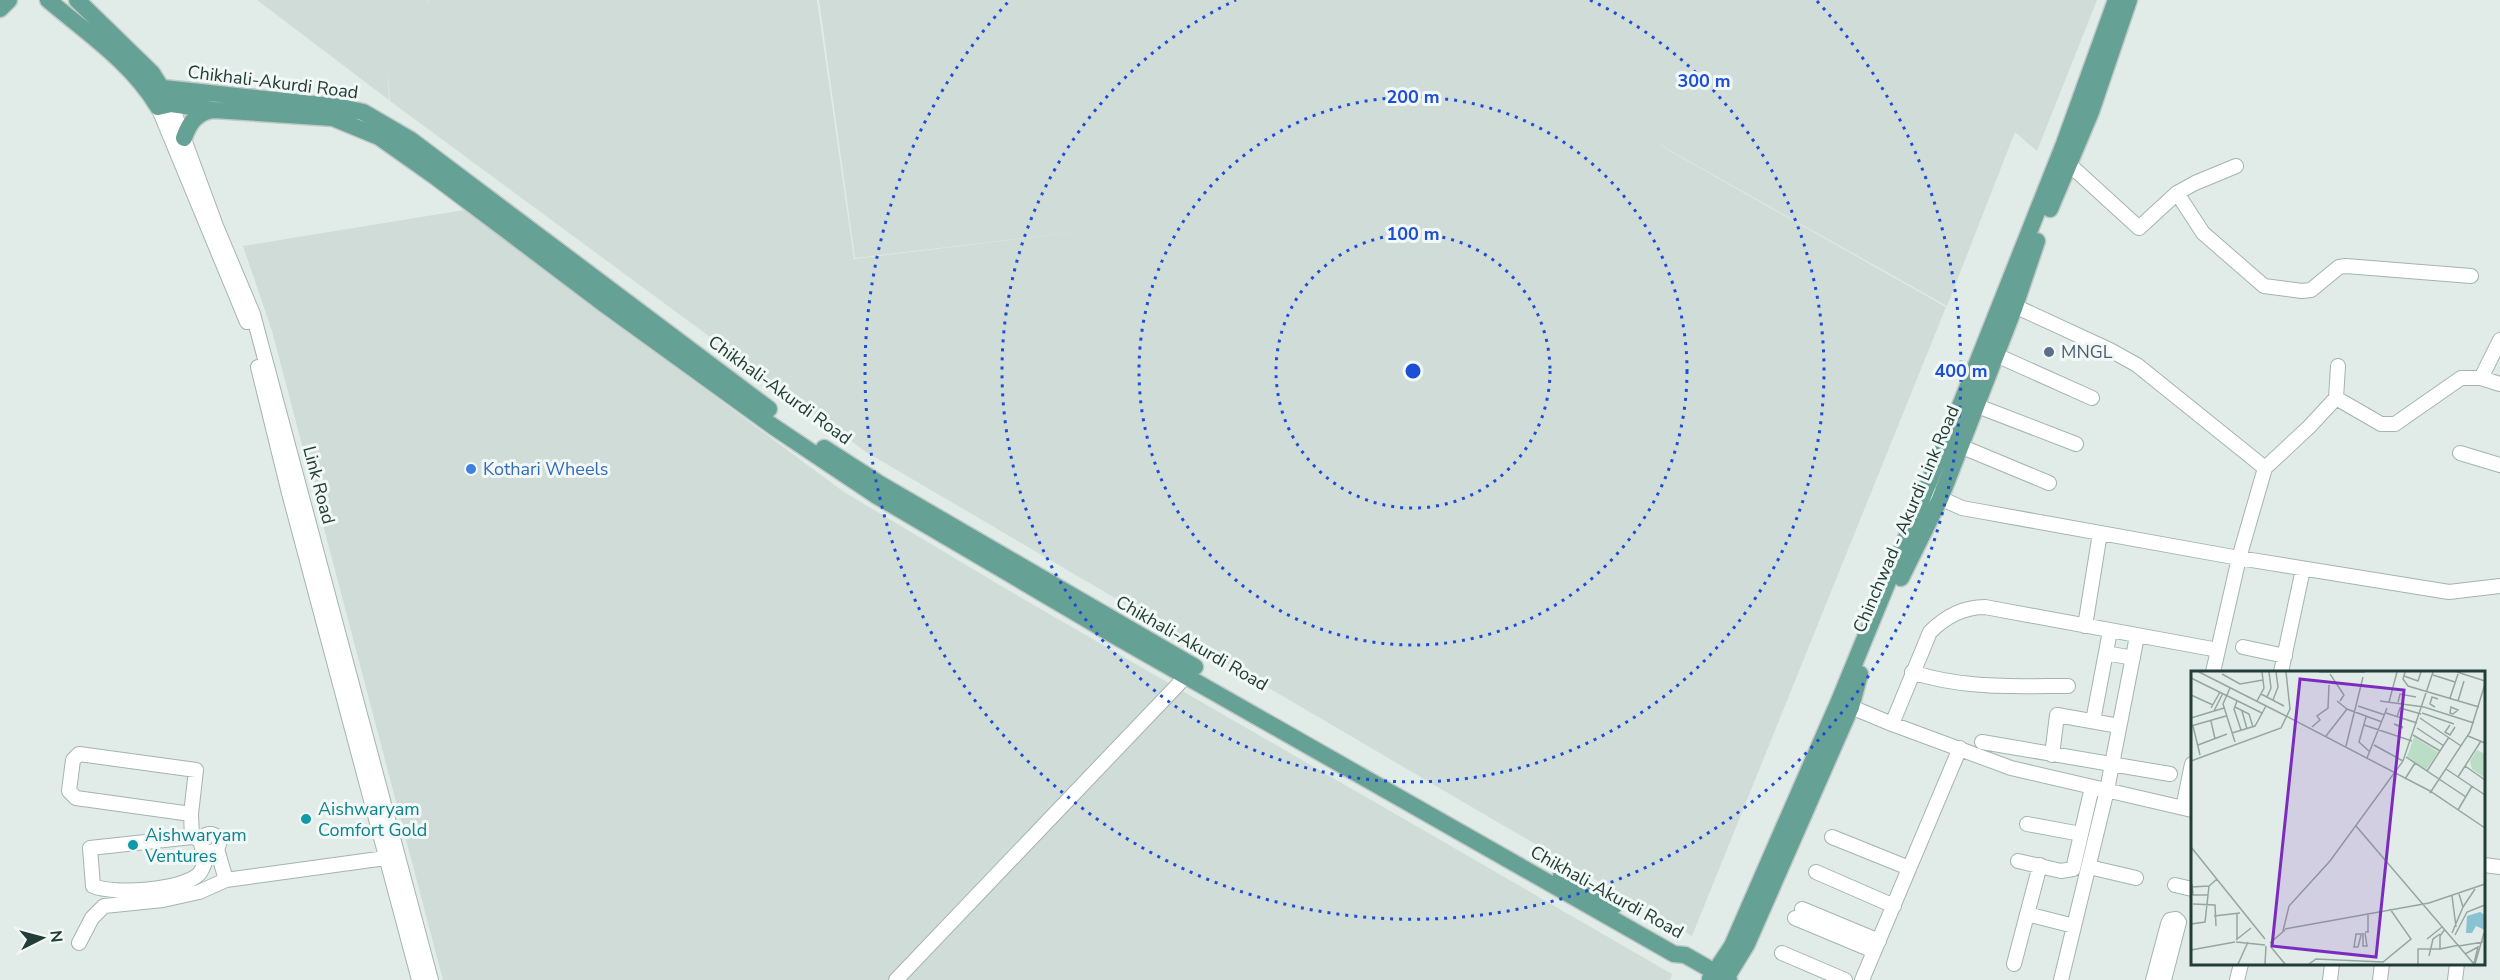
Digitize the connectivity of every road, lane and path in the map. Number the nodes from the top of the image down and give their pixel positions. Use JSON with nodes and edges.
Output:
{"nodes":[{"id":1,"x":9,"y":0,"type":"edge"},
{"id":2,"x":48,"y":0,"type":"edge"},
{"id":3,"x":77,"y":0,"type":"edge"},
{"id":4,"x":2116,"y":0,"type":"edge"},
{"id":5,"x":2129,"y":0,"type":"edge"},
{"id":6,"x":0,"y":9,"type":"edge"},
{"id":7,"x":160,"y":98,"type":"junction"},
{"id":8,"x":214,"y":110,"type":"junction"},
{"id":9,"x":184,"y":138,"type":"junction"},
{"id":10,"x":2070,"y":165,"type":"junction"},
{"id":11,"x":2236,"y":166,"type":"dead end"},
{"id":12,"x":2177,"y":193,"type":"junction"},
{"id":13,"x":212,"y":228,"type":"junction"},
{"id":14,"x":2471,"y":276,"type":"dead end"},
{"id":15,"x":2008,"y":303,"type":"junction"},
{"id":16,"x":2500,"y":340,"type":"edge"},
{"id":17,"x":1996,"y":355,"type":"junction"},
{"id":18,"x":2338,"y":366,"type":"dead end"},
{"id":19,"x":2481,"y":378,"type":"junction"},
{"id":20,"x":2500,"y":384,"type":"edge"},
{"id":21,"x":2092,"y":398,"type":"dead end"},
{"id":22,"x":2336,"y":398,"type":"junction"},
{"id":23,"x":1969,"y":403,"type":"junction"},
{"id":24,"x":2076,"y":444,"type":"dead end"},
{"id":25,"x":1960,"y":446,"type":"junction"},
{"id":26,"x":2460,"y":453,"type":"dead end"},
{"id":27,"x":2500,"y":465,"type":"edge"},
{"id":28,"x":2265,"y":468,"type":"junction"},
{"id":29,"x":851,"y":472,"type":"junction"},
{"id":30,"x":2049,"y":483,"type":"dead end"},
{"id":31,"x":1932,"y":495,"type":"junction"},
{"id":32,"x":2100,"y":533,"type":"junction"},
{"id":33,"x":2239,"y":558,"type":"junction"},
{"id":34,"x":2303,"y":569,"type":"junction"},
{"id":35,"x":2500,"y":586,"type":"edge"},
{"id":36,"x":2085,"y":626,"type":"junction"},
{"id":37,"x":2110,"y":631,"type":"junction"},
{"id":38,"x":2138,"y":636,"type":"junction"},
{"id":39,"x":2243,"y":647,"type":"dead end"},
{"id":40,"x":2218,"y":650,"type":"junction"},
{"id":41,"x":2106,"y":653,"type":"junction"},
{"id":42,"x":2285,"y":656,"type":"junction"},
{"id":43,"x":2133,"y":658,"type":"junction"},
{"id":44,"x":1191,"y":671,"type":"junction"},
{"id":45,"x":2213,"y":671,"type":"edge"},
{"id":46,"x":2281,"y":671,"type":"edge"},
{"id":47,"x":1912,"y":672,"type":"junction"},
{"id":48,"x":2068,"y":686,"type":"dead end"},
{"id":49,"x":1845,"y":704,"type":"junction"},
{"id":50,"x":2093,"y":721,"type":"junction"},
{"id":51,"x":1892,"y":724,"type":"junction"},
{"id":52,"x":2119,"y":726,"type":"junction"},
{"id":53,"x":1982,"y":742,"type":"dead end"},
{"id":54,"x":1960,"y":748,"type":"junction"},
{"id":55,"x":2052,"y":755,"type":"junction"},
{"id":56,"x":2112,"y":763,"type":"junction"},
{"id":57,"x":2170,"y":774,"type":"dead end"},
{"id":58,"x":2191,"y":782,"type":"edge"},
{"id":59,"x":2092,"y":787,"type":"junction"},
{"id":60,"x":2107,"y":790,"type":"junction"},
{"id":61,"x":2188,"y":809,"type":"edge"},
{"id":62,"x":191,"y":814,"type":"junction"},
{"id":63,"x":2026,"y":824,"type":"dead end"},
{"id":64,"x":2081,"y":834,"type":"junction"},
{"id":65,"x":1832,"y":837,"type":"dead end"},
{"id":66,"x":205,"y":844,"type":"junction"},
{"id":67,"x":392,"y":858,"type":"junction"},
{"id":68,"x":2018,"y":861,"type":"dead end"},
{"id":69,"x":2040,"y":865,"type":"junction"},
{"id":70,"x":2485,"y":865,"type":"edge"},
{"id":71,"x":2089,"y":867,"type":"junction"},
{"id":72,"x":2500,"y":867,"type":"edge"},
{"id":73,"x":1909,"y":868,"type":"junction"},
{"id":74,"x":1816,"y":872,"type":"dead end"},
{"id":75,"x":2136,"y":878,"type":"dead end"},
{"id":76,"x":226,"y":880,"type":"junction"},
{"id":77,"x":2175,"y":885,"type":"dead end"},
{"id":78,"x":2191,"y":889,"type":"edge"},
{"id":79,"x":1894,"y":906,"type":"junction"},
{"id":80,"x":1798,"y":913,"type":"dead end"},
{"id":81,"x":2027,"y":914,"type":"junction"},
{"id":82,"x":2074,"y":926,"type":"junction"},
{"id":83,"x":79,"y":943,"type":"dead end"},
{"id":84,"x":1876,"y":946,"type":"junction"},
{"id":85,"x":1782,"y":953,"type":"dead end"},
{"id":86,"x":2014,"y":964,"type":"dead end"},
{"id":87,"x":2241,"y":965,"type":"edge"},
{"id":88,"x":2332,"y":965,"type":"edge"},
{"id":89,"x":2382,"y":965,"type":"edge"},
{"id":90,"x":2457,"y":965,"type":"edge"},
{"id":91,"x":1721,"y":978,"type":"edge"},
{"id":92,"x":419,"y":980,"type":"edge"},
{"id":93,"x":432,"y":980,"type":"edge"},
{"id":94,"x":896,"y":980,"type":"edge"},
{"id":95,"x":1845,"y":980,"type":"edge"},
{"id":96,"x":1862,"y":980,"type":"edge"},
{"id":97,"x":2063,"y":980,"type":"edge"},
{"id":98,"x":2153,"y":980,"type":"edge"},
{"id":99,"x":2164,"y":980,"type":"edge"},
{"id":100,"x":2237,"y":980,"type":"edge"},
{"id":101,"x":2330,"y":980,"type":"edge"},
{"id":102,"x":2380,"y":980,"type":"edge"},
{"id":103,"x":2455,"y":980,"type":"edge"}],
"edges":[{"from":1,"to":6,"type":"main road"},
{"from":2,"to":7,"type":"main road","name":"Link Road"},
{"from":3,"to":7,"type":"main road","name":"Link Road"},
{"from":4,"to":15,"type":"main road","name":"Chinchwad - Akurdi Link Road"},
{"from":5,"to":10,"type":"main road","name":"Chinchwad - Akurdi Link Road"},
{"from":7,"to":8,"type":"main road","name":"Chikhali-Akurdi Road"},
{"from":7,"to":9,"type":"street","name":"Link Road"},
{"from":7,"to":13,"type":"street","name":"Link Road"},
{"from":7,"to":29,"type":"main road","name":"Chikhali-Akurdi Road"},
{"from":8,"to":9,"type":"main road"},
{"from":8,"to":29,"type":"main road","name":"Chikhali-Akurdi Road"},
{"from":9,"to":13,"type":"street","name":"Link Road"},
{"from":10,"to":12,"type":"street"},
{"from":10,"to":15,"type":"main road","name":"Chinchwad - Akurdi Link Road"},
{"from":11,"to":12,"type":"street"},
{"from":12,"to":14,"type":"street"},
{"from":13,"to":67,"type":"street","name":"Link Road"},
{"from":15,"to":17,"type":"main road","name":"Chinchwad - Akurdi Link Road"},
{"from":15,"to":23,"type":"main road","name":"Chinchwad - Akurdi Link Road"},
{"from":15,"to":28,"type":"street"},
{"from":16,"to":19,"type":"street"},
{"from":17,"to":21,"type":"street"},
{"from":17,"to":23,"type":"main road","name":"Chinchwad - Akurdi Link Road"},
{"from":18,"to":22,"type":"street"},
{"from":19,"to":20,"type":"street"},
{"from":19,"to":22,"type":"street"},
{"from":22,"to":28,"type":"street"},
{"from":23,"to":24,"type":"street"},
{"from":23,"to":25,"type":"main road","name":"Chinchwad - Akurdi Link Road"},
{"from":23,"to":31,"type":"main road","name":"Chinchwad - Akurdi Link Road"},
{"from":25,"to":30,"type":"street"},
{"from":25,"to":31,"type":"main road","name":"Chinchwad - Akurdi Link Road"},
{"from":26,"to":27,"type":"street"},
{"from":28,"to":33,"type":"street"},
{"from":29,"to":44,"type":"main road","name":"Chikhali-Akurdi Road"},
{"from":31,"to":32,"type":"street"},
{"from":31,"to":49,"type":"main road","name":"Chinchwad - Akurdi Link Road"},
{"from":32,"to":33,"type":"street"},
{"from":32,"to":36,"type":"street"},
{"from":33,"to":34,"type":"street"},
{"from":33,"to":40,"type":"street"},
{"from":34,"to":35,"type":"street"},
{"from":34,"to":42,"type":"street"},
{"from":36,"to":37,"type":"street"},
{"from":36,"to":47,"type":"street"},
{"from":37,"to":38,"type":"street"},
{"from":37,"to":41,"type":"street"},
{"from":38,"to":40,"type":"street"},
{"from":38,"to":43,"type":"street"},
{"from":39,"to":42,"type":"street"},
{"from":40,"to":45,"type":"street"},
{"from":41,"to":43,"type":"street"},
{"from":41,"to":50,"type":"street"},
{"from":42,"to":46,"type":"street"},
{"from":43,"to":52,"type":"street"},
{"from":44,"to":91,"type":"main road","name":"Chikhali-Akurdi Road"},
{"from":44,"to":94,"type":"street"},
{"from":47,"to":48,"type":"street"},
{"from":47,"to":51,"type":"street"},
{"from":49,"to":51,"type":"street"},
{"from":49,"to":91,"type":"main road","name":"Chinchwad - Akurdi Link Road"},
{"from":50,"to":52,"type":"street"},
{"from":50,"to":55,"type":"street"},
{"from":51,"to":54,"type":"street"},
{"from":52,"to":56,"type":"street"},
{"from":53,"to":55,"type":"street"},
{"from":54,"to":59,"type":"street"},
{"from":54,"to":73,"type":"street"},
{"from":55,"to":56,"type":"street"},
{"from":56,"to":57,"type":"street"},
{"from":56,"to":60,"type":"street"},
{"from":58,"to":61,"type":"street"},
{"from":59,"to":60,"type":"street"},
{"from":59,"to":64,"type":"street"},
{"from":60,"to":61,"type":"street"},
{"from":60,"to":71,"type":"street"},
{"from":62,"to":62,"type":"street"},
{"from":62,"to":66,"type":"street"},
{"from":63,"to":64,"type":"street"},
{"from":64,"to":69,"type":"street"},
{"from":65,"to":73,"type":"street"},
{"from":66,"to":66,"type":"street"},
{"from":66,"to":76,"type":"street"},
{"from":67,"to":76,"type":"street"},
{"from":67,"to":92,"type":"street","name":"Link Road"},
{"from":67,"to":93,"type":"street","name":"Link Road"},
{"from":68,"to":69,"type":"street"},
{"from":69,"to":81,"type":"street"},
{"from":70,"to":72,"type":"street"},
{"from":71,"to":75,"type":"street"},
{"from":71,"to":82,"type":"street"},
{"from":73,"to":79,"type":"street"},
{"from":74,"to":79,"type":"street"},
{"from":76,"to":83,"type":"street"},
{"from":77,"to":78,"type":"street"},
{"from":79,"to":84,"type":"street"},
{"from":80,"to":84,"type":"street"},
{"from":81,"to":82,"type":"street"},
{"from":81,"to":86,"type":"street"},
{"from":82,"to":97,"type":"street"},
{"from":84,"to":96,"type":"street"},
{"from":85,"to":95,"type":"street"},
{"from":87,"to":100,"type":"street"},
{"from":88,"to":101,"type":"street"},
{"from":89,"to":102,"type":"street"},
{"from":90,"to":103,"type":"street"},
{"from":98,"to":99,"type":"street"}]}
